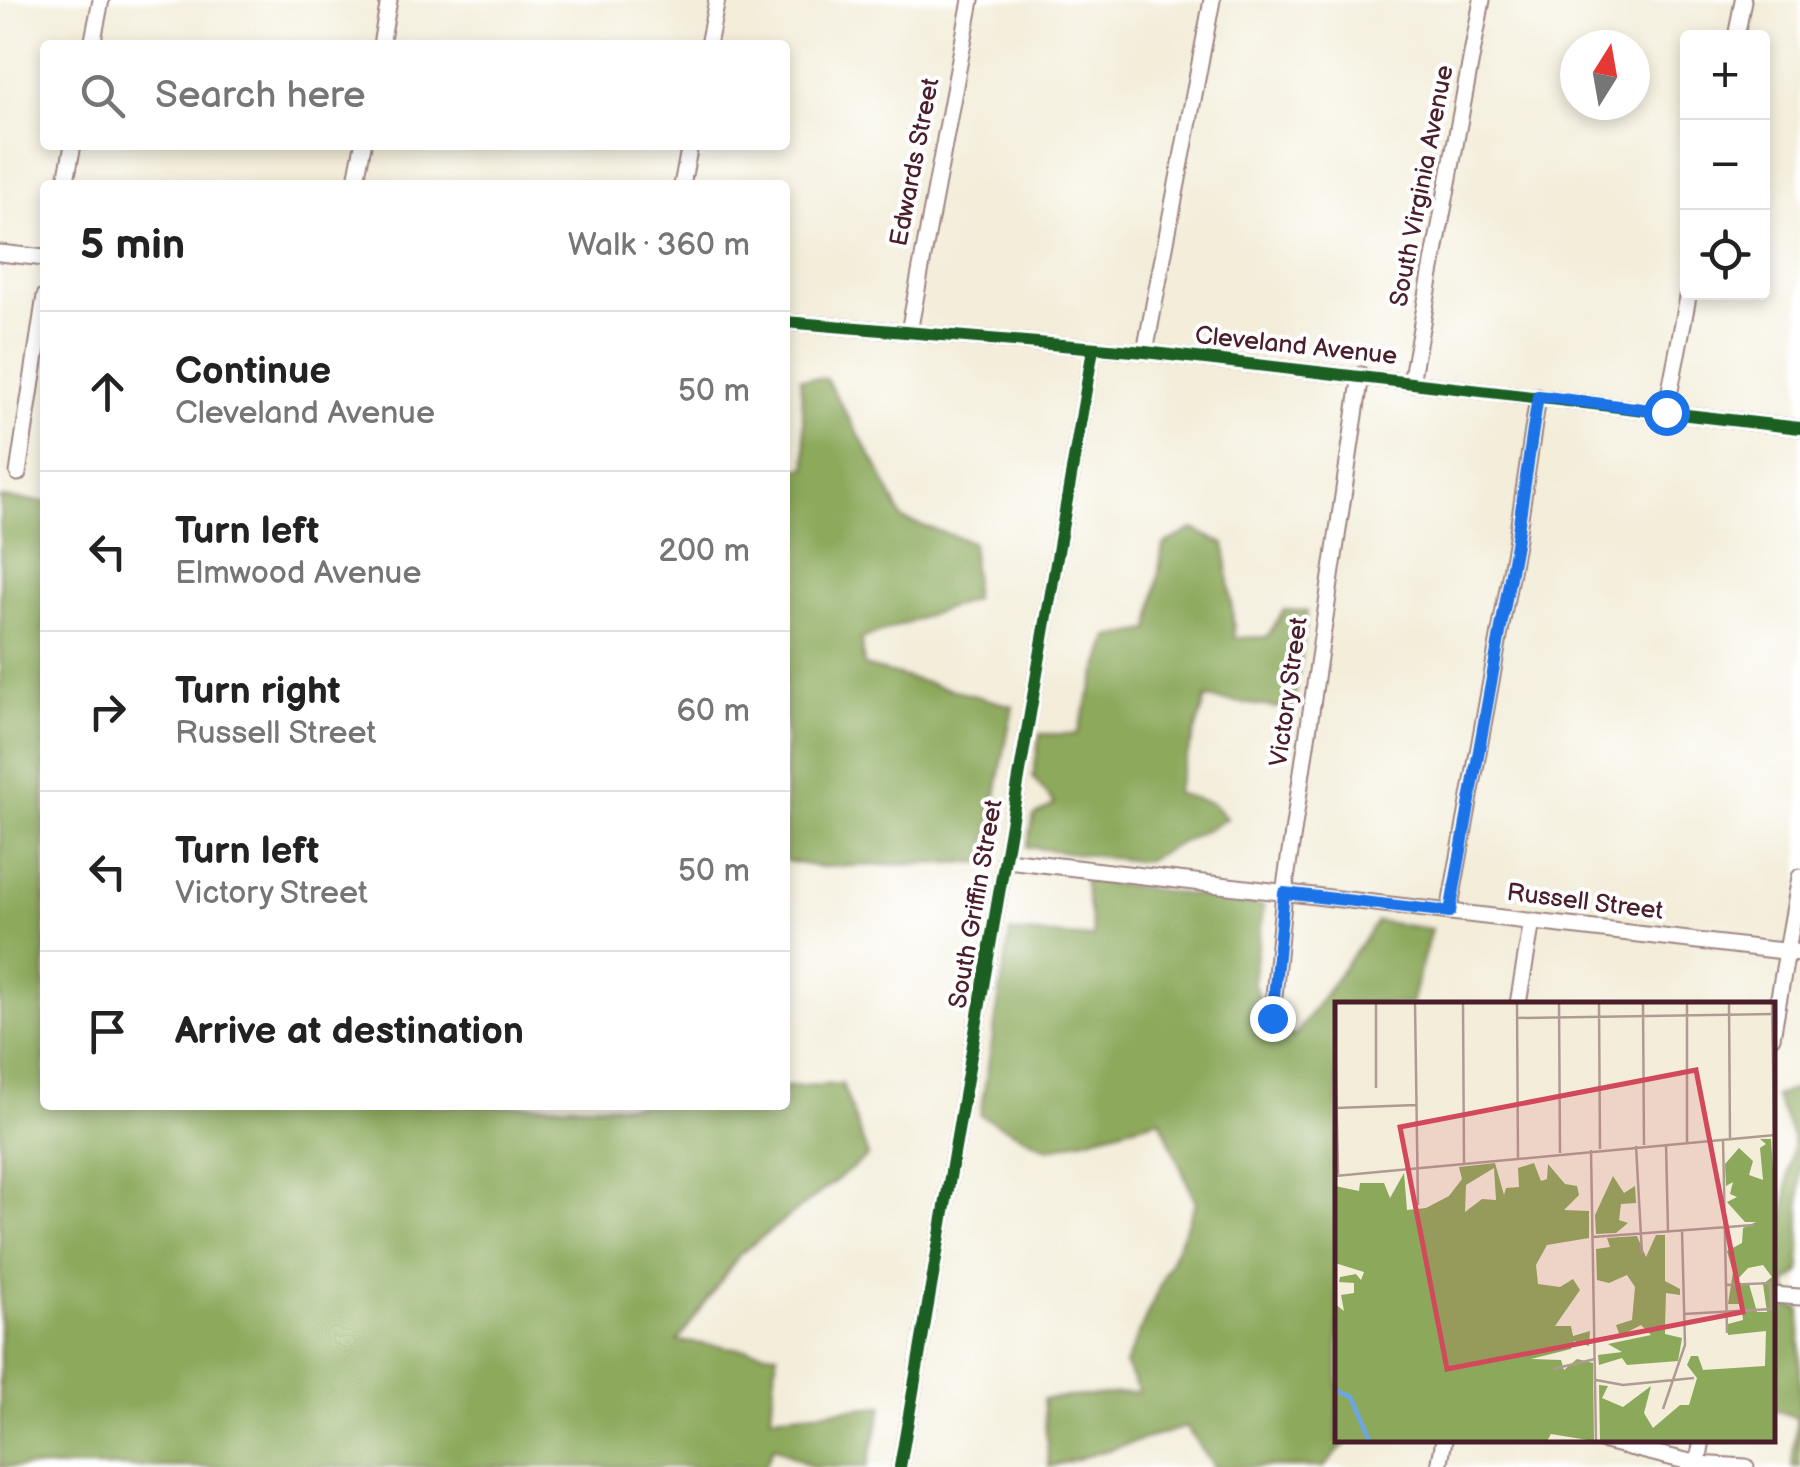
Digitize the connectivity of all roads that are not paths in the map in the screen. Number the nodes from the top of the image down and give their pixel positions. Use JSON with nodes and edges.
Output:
{"nodes":[{"id":1,"x":100,"y":0,"type":"edge"},
{"id":2,"x":389,"y":0,"type":"edge"},
{"id":3,"x":717,"y":0,"type":"edge"},
{"id":4,"x":971,"y":0,"type":"edge"},
{"id":5,"x":1212,"y":0,"type":"edge"},
{"id":6,"x":1482,"y":0,"type":"edge"},
{"id":7,"x":1744,"y":0,"type":"edge"},
{"id":8,"x":1738,"y":30,"type":"edge"},
{"id":9,"x":93,"y":40,"type":"edge"},
{"id":10,"x":382,"y":40,"type":"edge"},
{"id":11,"x":709,"y":40,"type":"edge"},
{"id":12,"x":71,"y":150,"type":"edge"},
{"id":13,"x":362,"y":150,"type":"edge"},
{"id":14,"x":689,"y":150,"type":"edge"},
{"id":15,"x":66,"y":180,"type":"edge"},
{"id":16,"x":357,"y":180,"type":"edge"},
{"id":17,"x":683,"y":180,"type":"edge"},
{"id":18,"x":0,"y":253,"type":"edge"},
{"id":19,"x":40,"y":257,"type":"edge"},
{"id":20,"x":1687,"y":300,"type":"edge"},
{"id":21,"x":790,"y":322,"type":"edge"},
{"id":22,"x":40,"y":329,"type":"edge"},
{"id":23,"x":909,"y":332,"type":"junction"},
{"id":24,"x":1093,"y":349,"type":"junction"},
{"id":25,"x":1145,"y":352,"type":"junction"},
{"id":26,"x":1361,"y":376,"type":"junction"},
{"id":27,"x":1410,"y":382,"type":"junction"},
{"id":28,"x":1538,"y":396,"type":"junction"},
{"id":29,"x":1666,"y":412,"type":"junction"},
{"id":30,"x":1800,"y":428,"type":"edge"},
{"id":31,"x":18,"y":473,"type":"dead end"},
{"id":32,"x":1006,"y":860,"type":"junction"},
{"id":33,"x":1800,"y":877,"type":"edge"},
{"id":34,"x":1284,"y":893,"type":"junction"},
{"id":35,"x":1450,"y":912,"type":"junction"},
{"id":36,"x":1532,"y":921,"type":"junction"},
{"id":37,"x":1794,"y":952,"type":"edge"},
{"id":38,"x":1518,"y":1002,"type":"edge"},
{"id":39,"x":1272,"y":1018,"type":"dead end"},
{"id":40,"x":1775,"y":1026,"type":"edge"},
{"id":41,"x":1775,"y":1295,"type":"edge"},
{"id":42,"x":1800,"y":1298,"type":"edge"},
{"id":43,"x":1444,"y":1442,"type":"edge"},
{"id":44,"x":1608,"y":1442,"type":"edge"},
{"id":45,"x":1697,"y":1465,"type":"edge"},
{"id":46,"x":900,"y":1467,"type":"edge"},
{"id":47,"x":1439,"y":1467,"type":"edge"},
{"id":48,"x":1746,"y":1467,"type":"edge"}],
"edges":[{"from":1,"to":9,"type":"street"},
{"from":2,"to":10,"type":"street"},
{"from":3,"to":11,"type":"street"},
{"from":4,"to":23,"type":"street","name":"Edwards Street"},
{"from":5,"to":25,"type":"street"},
{"from":6,"to":27,"type":"street","name":"South Virginia Avenue"},
{"from":7,"to":8,"type":"street"},
{"from":12,"to":15,"type":"street"},
{"from":13,"to":16,"type":"street"},
{"from":14,"to":17,"type":"street"},
{"from":18,"to":19,"type":"street"},
{"from":20,"to":29,"type":"street"},
{"from":21,"to":23,"type":"street","name":"Cleveland Avenue"},
{"from":22,"to":31,"type":"street"},
{"from":23,"to":24,"type":"street","name":"Cleveland Avenue"},
{"from":24,"to":25,"type":"street","name":"Cleveland Avenue"},
{"from":24,"to":32,"type":"street","name":"South Griffin Street"},
{"from":25,"to":26,"type":"street","name":"Cleveland Avenue"},
{"from":26,"to":27,"type":"street","name":"Cleveland Avenue"},
{"from":26,"to":34,"type":"street","name":"Victory Street"},
{"from":27,"to":28,"type":"street","name":"Cleveland Avenue"},
{"from":28,"to":29,"type":"street","name":"Cleveland Avenue"},
{"from":28,"to":35,"type":"street"},
{"from":29,"to":30,"type":"street","name":"Cleveland Avenue"},
{"from":32,"to":34,"type":"street","name":"Russell Street"},
{"from":32,"to":46,"type":"street","name":"South Griffin Street"},
{"from":33,"to":37,"type":"street"},
{"from":34,"to":35,"type":"street","name":"Russell Street"},
{"from":34,"to":39,"type":"street","name":"Victory Street"},
{"from":35,"to":36,"type":"street","name":"Russell Street"},
{"from":36,"to":37,"type":"street","name":"Russell Street"},
{"from":36,"to":38,"type":"street"},
{"from":37,"to":40,"type":"street"},
{"from":41,"to":42,"type":"street"},
{"from":43,"to":47,"type":"street"},
{"from":44,"to":45,"type":"street"},
{"from":45,"to":48,"type":"street"}]}
